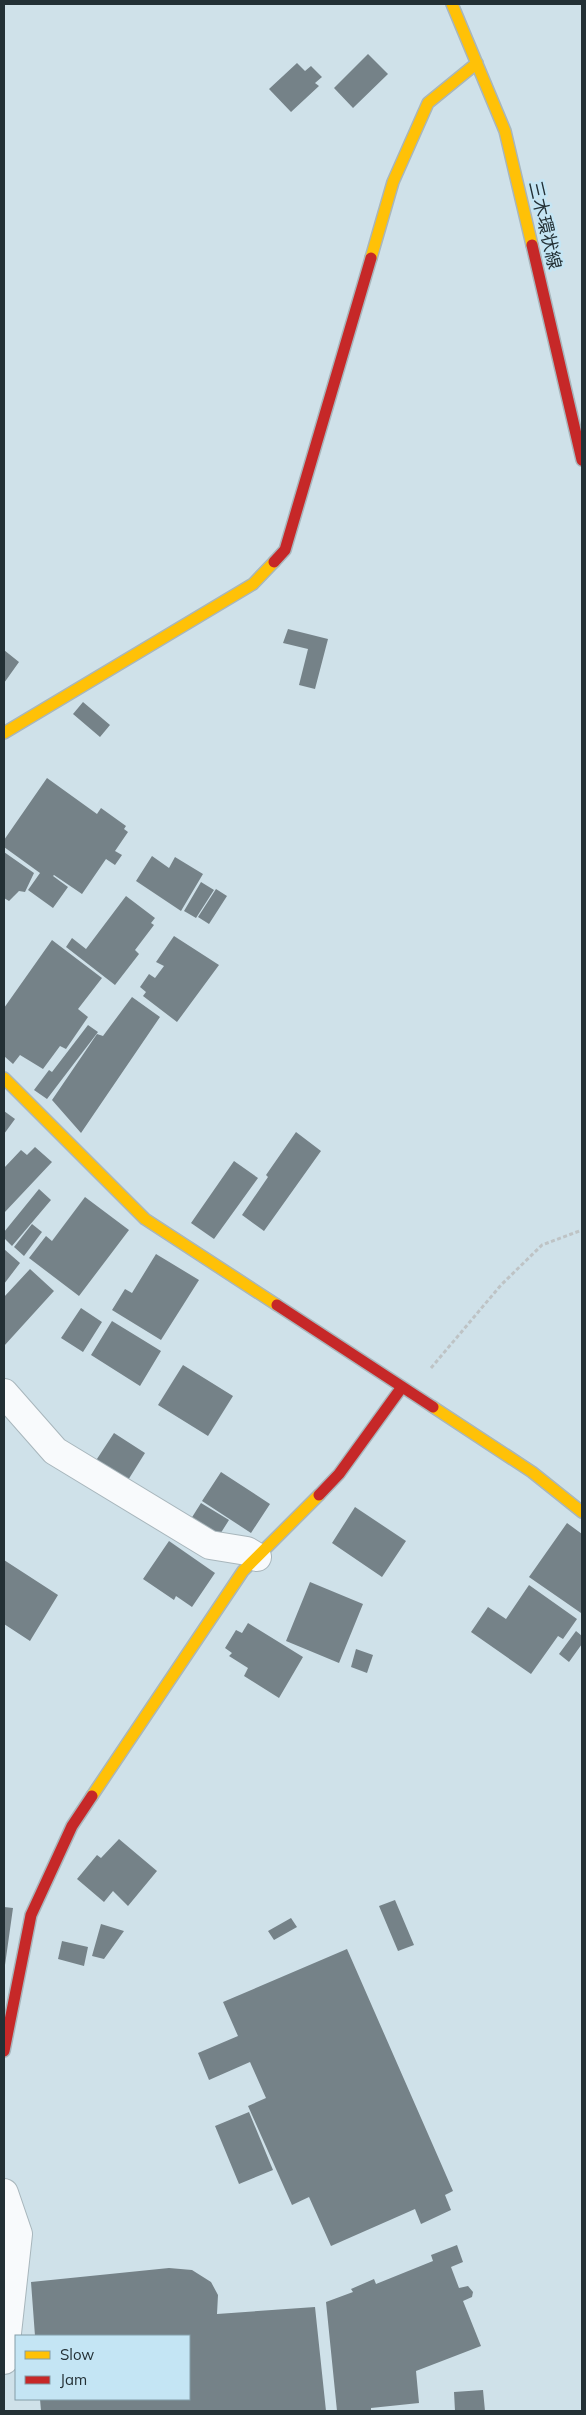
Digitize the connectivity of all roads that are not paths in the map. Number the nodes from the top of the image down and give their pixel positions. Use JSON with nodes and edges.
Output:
{"nodes":[{"id":1,"x":452,"y":4,"type":"edge"},
{"id":2,"x":477,"y":63,"type":"junction"},
{"id":3,"x":582,"y":460,"type":"edge"},
{"id":4,"x":4,"y":733,"type":"edge"},
{"id":5,"x":4,"y":1078,"type":"edge"},
{"id":6,"x":406,"y":1390,"type":"junction"},
{"id":7,"x":4,"y":1393,"type":"edge"},
{"id":8,"x":582,"y":1512,"type":"edge"},
{"id":9,"x":257,"y":1557,"type":"junction"},
{"id":10,"x":4,"y":2051,"type":"edge"},
{"id":11,"x":4,"y":2192,"type":"edge"},
{"id":12,"x":4,"y":2360,"type":"edge"}],
"edges":[{"from":1,"to":2,"type":"street","name":"三木環状線"},
{"from":2,"to":3,"type":"street","name":"三木環状線"},
{"from":2,"to":4,"type":"street"},
{"from":5,"to":6,"type":"street"},
{"from":6,"to":8,"type":"street"},
{"from":6,"to":9,"type":"street"},
{"from":7,"to":9,"type":"street"},
{"from":9,"to":10,"type":"street"},
{"from":11,"to":12,"type":"street"}]}
